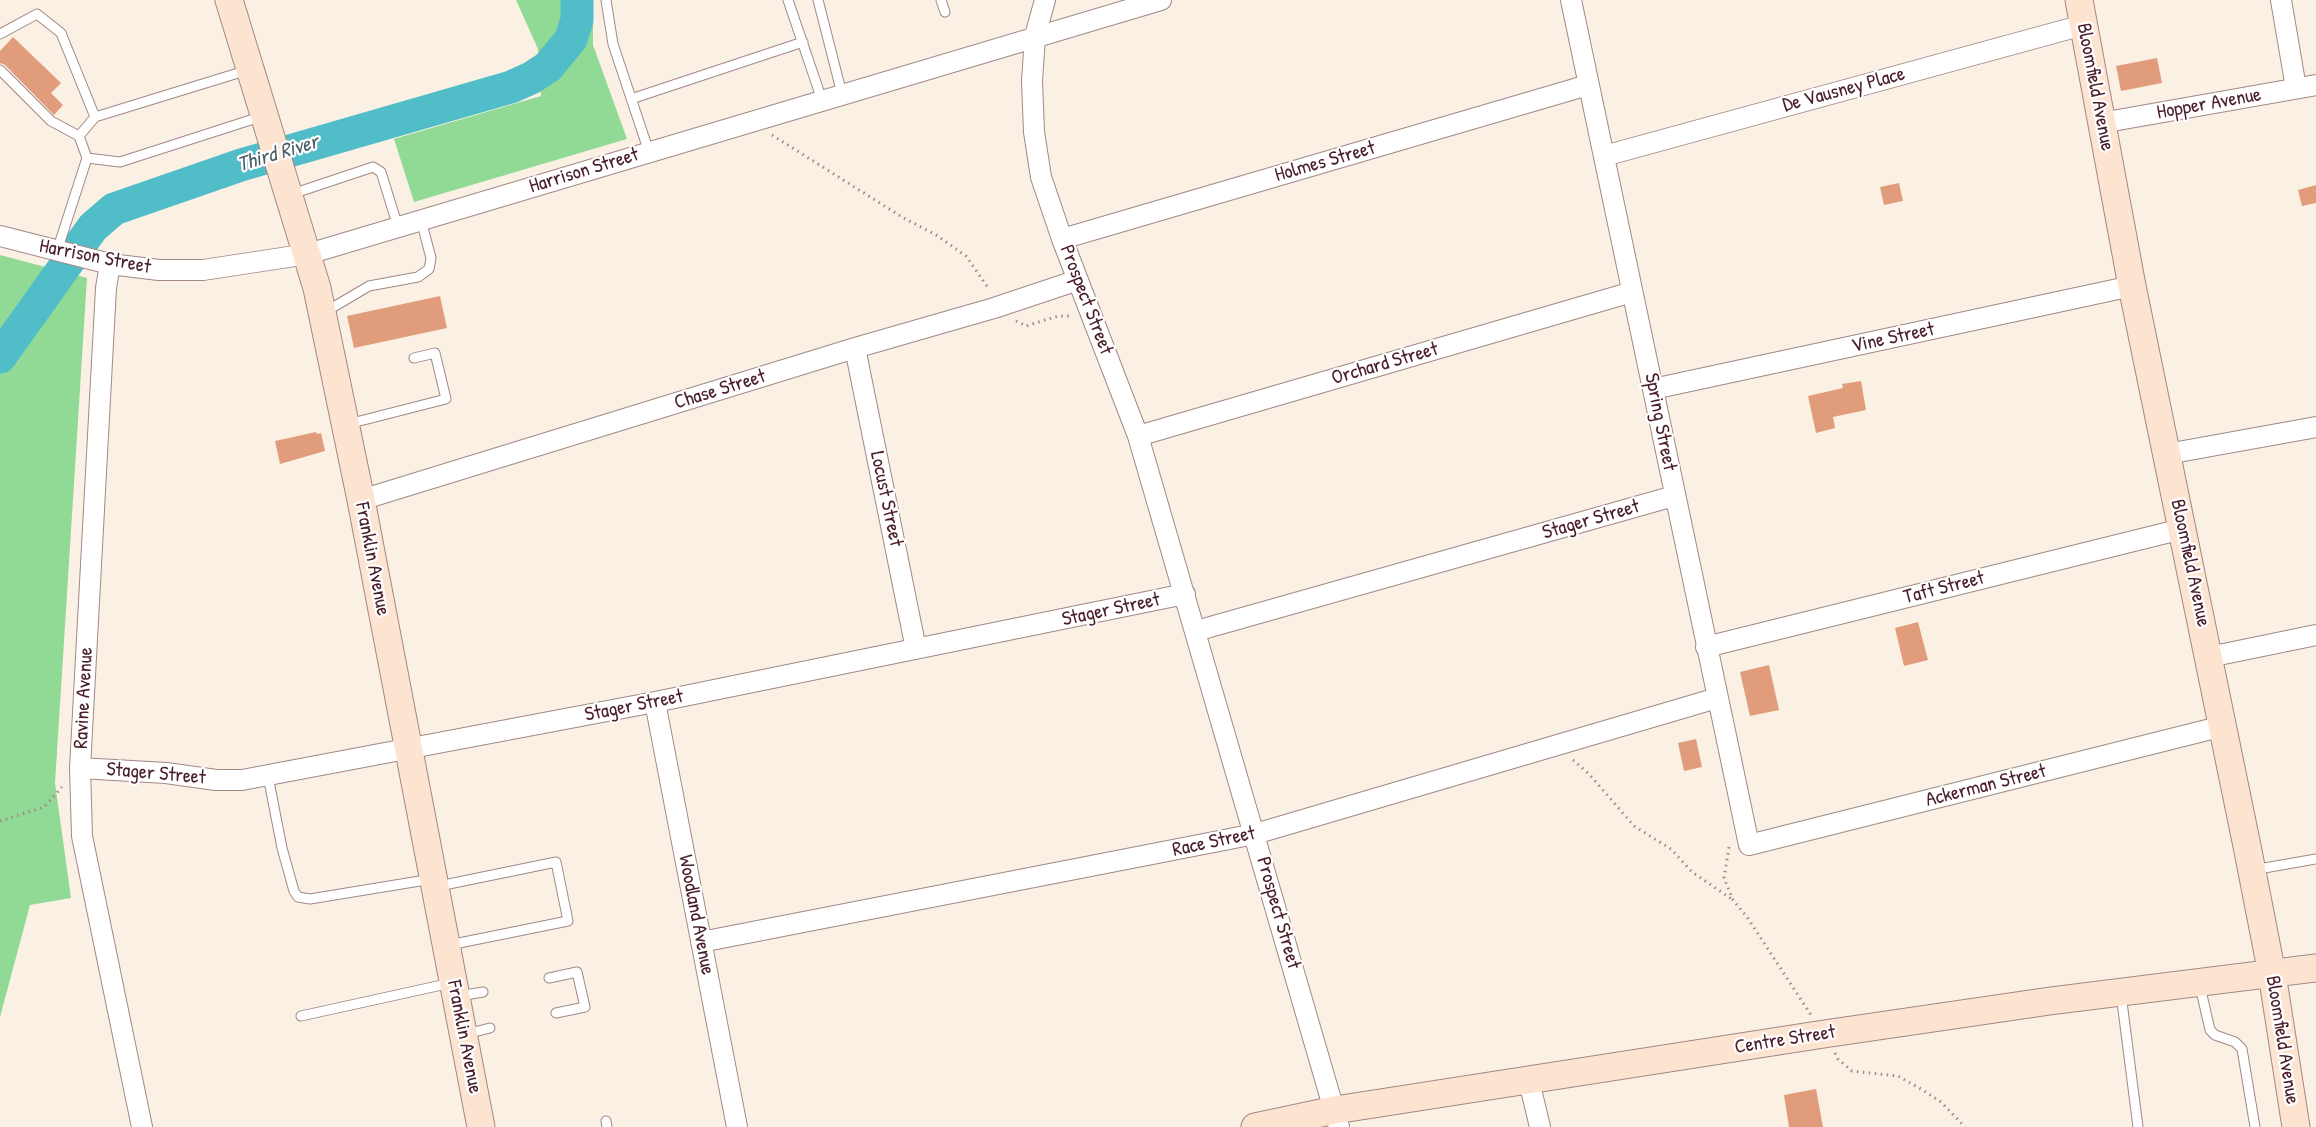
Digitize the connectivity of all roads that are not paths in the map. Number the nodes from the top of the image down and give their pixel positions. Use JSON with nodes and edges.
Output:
{"nodes":[{"id":1,"x":606,"y":0,"type":"edge"},
{"id":2,"x":788,"y":0,"type":"edge"},
{"id":3,"x":818,"y":0,"type":"edge"},
{"id":4,"x":941,"y":0,"type":"edge"},
{"id":5,"x":1046,"y":0,"type":"edge"},
{"id":6,"x":1161,"y":0,"type":"edge"},
{"id":7,"x":1571,"y":0,"type":"edge"},
{"id":8,"x":2280,"y":0,"type":"edge"},
{"id":9,"x":234,"y":2,"type":"edge"},
{"id":10,"x":945,"y":12,"type":"dead end"},
{"id":11,"x":2081,"y":12,"type":"edge"},
{"id":12,"x":0,"y":34,"type":"edge"},
{"id":13,"x":1035,"y":36,"type":"junction"},
{"id":14,"x":803,"y":42,"type":"junction"},
{"id":15,"x":250,"y":69,"type":"junction"},
{"id":16,"x":0,"y":70,"type":"edge"},
{"id":17,"x":1588,"y":85,"type":"junction"},
{"id":18,"x":2316,"y":85,"type":"edge"},
{"id":19,"x":2296,"y":88,"type":"junction"},
{"id":20,"x":842,"y":94,"type":"junction"},
{"id":21,"x":631,"y":99,"type":"junction"},
{"id":22,"x":822,"y":100,"type":"junction"},
{"id":23,"x":95,"y":117,"type":"junction"},
{"id":24,"x":266,"y":123,"type":"junction"},
{"id":25,"x":2101,"y":123,"type":"junction"},
{"id":26,"x":79,"y":136,"type":"junction"},
{"id":27,"x":649,"y":152,"type":"junction"},
{"id":28,"x":1604,"y":156,"type":"junction"},
{"id":29,"x":87,"y":158,"type":"junction"},
{"id":30,"x":287,"y":187,"type":"junction"},
{"id":31,"x":421,"y":220,"type":"junction"},
{"id":32,"x":398,"y":227,"type":"junction"},
{"id":33,"x":0,"y":236,"type":"edge"},
{"id":34,"x":1062,"y":239,"type":"junction"},
{"id":35,"x":52,"y":250,"type":"junction"},
{"id":36,"x":308,"y":254,"type":"junction"},
{"id":37,"x":105,"y":262,"type":"junction"},
{"id":38,"x":1078,"y":280,"type":"junction"},
{"id":39,"x":2132,"y":286,"type":"junction"},
{"id":40,"x":1632,"y":292,"type":"junction"},
{"id":41,"x":322,"y":314,"type":"junction"},
{"id":42,"x":855,"y":348,"type":"junction"},
{"id":43,"x":414,"y":358,"type":"dead end"},
{"id":44,"x":1653,"y":389,"type":"junction"},
{"id":45,"x":345,"y":424,"type":"junction"},
{"id":46,"x":2316,"y":427,"type":"edge"},
{"id":47,"x":1138,"y":436,"type":"junction"},
{"id":48,"x":2167,"y":454,"type":"junction"},
{"id":49,"x":1674,"y":496,"type":"junction"},
{"id":50,"x":361,"y":500,"type":"junction"},
{"id":51,"x":2182,"y":529,"type":"junction"},
{"id":52,"x":1185,"y":594,"type":"junction"},
{"id":53,"x":1196,"y":631,"type":"junction"},
{"id":54,"x":2316,"y":635,"type":"edge"},
{"id":55,"x":1706,"y":647,"type":"junction"},
{"id":56,"x":916,"y":649,"type":"junction"},
{"id":57,"x":2209,"y":657,"type":"junction"},
{"id":58,"x":1717,"y":698,"type":"junction"},
{"id":59,"x":655,"y":702,"type":"junction"},
{"id":60,"x":2223,"y":726,"type":"junction"},
{"id":61,"x":410,"y":750,"type":"junction"},
{"id":62,"x":80,"y":768,"type":"junction"},
{"id":63,"x":268,"y":776,"type":"junction"},
{"id":64,"x":1255,"y":834,"type":"junction"},
{"id":65,"x":1749,"y":845,"type":"joint"},
{"id":66,"x":2316,"y":859,"type":"edge"},
{"id":67,"x":2252,"y":870,"type":"junction"},
{"id":68,"x":435,"y":883,"type":"junction"},
{"id":69,"x":701,"y":942,"type":"junction"},
{"id":70,"x":446,"y":945,"type":"junction"},
{"id":71,"x":2316,"y":968,"type":"edge"},
{"id":72,"x":2272,"y":974,"type":"junction"},
{"id":73,"x":549,"y":978,"type":"dead end"},
{"id":74,"x":2200,"y":983,"type":"junction"},
{"id":75,"x":455,"y":990,"type":"junction"},
{"id":76,"x":483,"y":992,"type":"dead end"},
{"id":77,"x":2121,"y":994,"type":"junction"},
{"id":78,"x":556,"y":1013,"type":"dead end"},
{"id":79,"x":300,"y":1016,"type":"dead end"},
{"id":80,"x":490,"y":1028,"type":"dead end"},
{"id":81,"x":463,"y":1035,"type":"junction"},
{"id":82,"x":1529,"y":1081,"type":"junction"},
{"id":83,"x":1337,"y":1119,"type":"edge"},
{"id":84,"x":142,"y":1127,"type":"edge"},
{"id":85,"x":481,"y":1127,"type":"edge"},
{"id":86,"x":737,"y":1127,"type":"edge"},
{"id":87,"x":1256,"y":1127,"type":"edge"},
{"id":88,"x":1540,"y":1127,"type":"edge"},
{"id":89,"x":2138,"y":1127,"type":"edge"},
{"id":90,"x":2254,"y":1127,"type":"edge"},
{"id":91,"x":2296,"y":1127,"type":"edge"}],
"edges":[{"from":1,"to":21,"type":"lane"},
{"from":2,"to":14,"type":"lane"},
{"from":3,"to":20,"type":"lane"},
{"from":4,"to":10,"type":"lane"},
{"from":5,"to":13,"type":"street","name":"Prospect Street"},
{"from":6,"to":13,"type":"street","name":"Harrison Street"},
{"from":7,"to":17,"type":"street","name":"Spring Street"},
{"from":8,"to":19,"type":"street"},
{"from":9,"to":15,"type":"street","name":"Franklin Avenue"},
{"from":11,"to":25,"type":"street","name":"Bloomfield Avenue"},
{"from":11,"to":28,"type":"street","name":"De Vausney Place"},
{"from":12,"to":23,"type":"lane"},
{"from":13,"to":20,"type":"street","name":"Harrison Street"},
{"from":13,"to":34,"type":"street","name":"Prospect Street"},
{"from":14,"to":21,"type":"lane"},
{"from":14,"to":22,"type":"lane"},
{"from":15,"to":23,"type":"lane"},
{"from":15,"to":24,"type":"street","name":"Franklin Avenue"},
{"from":16,"to":26,"type":"lane"},
{"from":17,"to":28,"type":"street","name":"Spring Street"},
{"from":17,"to":34,"type":"street","name":"Holmes Street"},
{"from":18,"to":19,"type":"street","name":"Hopper Avenue"},
{"from":19,"to":25,"type":"street","name":"Hopper Avenue"},
{"from":20,"to":22,"type":"street","name":"Harrison Street"},
{"from":21,"to":27,"type":"lane"},
{"from":22,"to":27,"type":"street","name":"Harrison Street"},
{"from":23,"to":26,"type":"lane"},
{"from":24,"to":29,"type":"lane"},
{"from":24,"to":30,"type":"street","name":"Franklin Avenue"},
{"from":25,"to":39,"type":"street","name":"Bloomfield Avenue"},
{"from":26,"to":29,"type":"lane"},
{"from":27,"to":31,"type":"street","name":"Harrison Street"},
{"from":28,"to":40,"type":"street","name":"Spring Street"},
{"from":29,"to":35,"type":"lane"},
{"from":30,"to":32,"type":"lane"},
{"from":30,"to":36,"type":"street","name":"Franklin Avenue"},
{"from":31,"to":32,"type":"street","name":"Harrison Street"},
{"from":31,"to":41,"type":"lane"},
{"from":32,"to":36,"type":"street","name":"Harrison Street"},
{"from":33,"to":35,"type":"street","name":"Harrison Street"},
{"from":34,"to":38,"type":"street","name":"Prospect Street"},
{"from":35,"to":37,"type":"street","name":"Harrison Street"},
{"from":36,"to":37,"type":"street","name":"Harrison Street"},
{"from":36,"to":41,"type":"street","name":"Franklin Avenue"},
{"from":37,"to":62,"type":"street","name":"Ravine Avenue"},
{"from":38,"to":42,"type":"street","name":"Chase Street"},
{"from":38,"to":47,"type":"street","name":"Prospect Street"},
{"from":39,"to":44,"type":"street","name":"Vine Street"},
{"from":39,"to":48,"type":"street","name":"Bloomfield Avenue"},
{"from":40,"to":44,"type":"street","name":"Spring Street"},
{"from":40,"to":47,"type":"street","name":"Orchard Street"},
{"from":41,"to":45,"type":"street","name":"Franklin Avenue"},
{"from":42,"to":50,"type":"street","name":"Chase Street"},
{"from":42,"to":56,"type":"street","name":"Locust Street"},
{"from":43,"to":45,"type":"lane"},
{"from":44,"to":49,"type":"street","name":"Spring Street"},
{"from":45,"to":50,"type":"street","name":"Franklin Avenue"},
{"from":46,"to":48,"type":"street"},
{"from":47,"to":52,"type":"street","name":"Prospect Street"},
{"from":48,"to":51,"type":"street","name":"Bloomfield Avenue"},
{"from":49,"to":53,"type":"street","name":"Stager Street"},
{"from":49,"to":55,"type":"street","name":"Spring Street"},
{"from":50,"to":61,"type":"street","name":"Franklin Avenue"},
{"from":51,"to":55,"type":"street","name":"Taft Street"},
{"from":51,"to":57,"type":"street","name":"Bloomfield Avenue"},
{"from":52,"to":53,"type":"street","name":"Prospect Street"},
{"from":52,"to":56,"type":"street","name":"Stager Street"},
{"from":53,"to":64,"type":"street","name":"Prospect Street"},
{"from":54,"to":57,"type":"street"},
{"from":55,"to":58,"type":"street","name":"Spring Street"},
{"from":56,"to":59,"type":"street","name":"Stager Street"},
{"from":57,"to":60,"type":"street","name":"Bloomfield Avenue"},
{"from":58,"to":64,"type":"street","name":"Race Street"},
{"from":58,"to":65,"type":"street","name":"Spring Street"},
{"from":59,"to":61,"type":"street","name":"Stager Street"},
{"from":59,"to":69,"type":"street","name":"Woodland Avenue"},
{"from":60,"to":65,"type":"street","name":"Ackerman Street"},
{"from":60,"to":67,"type":"street","name":"Bloomfield Avenue"},
{"from":61,"to":63,"type":"street","name":"Stager Street"},
{"from":61,"to":68,"type":"street","name":"Franklin Avenue"},
{"from":62,"to":63,"type":"street","name":"Stager Street"},
{"from":62,"to":84,"type":"street","name":"Ravine Avenue"},
{"from":63,"to":68,"type":"lane"},
{"from":64,"to":69,"type":"street","name":"Race Street"},
{"from":64,"to":83,"type":"street","name":"Prospect Street"},
{"from":66,"to":67,"type":"lane"},
{"from":67,"to":72,"type":"street","name":"Bloomfield Avenue"},
{"from":68,"to":70,"type":"street","name":"Franklin Avenue"},
{"from":68,"to":70,"type":"lane"},
{"from":69,"to":86,"type":"street","name":"Woodland Avenue"},
{"from":70,"to":75,"type":"street","name":"Franklin Avenue"},
{"from":71,"to":72,"type":"street","name":"Centre Street"},
{"from":72,"to":74,"type":"street","name":"Centre Street"},
{"from":72,"to":91,"type":"street","name":"Bloomfield Avenue"},
{"from":73,"to":78,"type":"lane"},
{"from":74,"to":77,"type":"street","name":"Centre Street"},
{"from":74,"to":90,"type":"lane"},
{"from":75,"to":76,"type":"lane"},
{"from":75,"to":79,"type":"lane"},
{"from":75,"to":81,"type":"street","name":"Franklin Avenue"},
{"from":77,"to":82,"type":"street","name":"Centre Street"},
{"from":77,"to":89,"type":"lane"},
{"from":80,"to":81,"type":"lane"},
{"from":81,"to":85,"type":"street","name":"Franklin Avenue"},
{"from":82,"to":83,"type":"street","name":"Centre Street"},
{"from":82,"to":88,"type":"street"},
{"from":83,"to":87,"type":"street","name":"Centre Street"}]}
